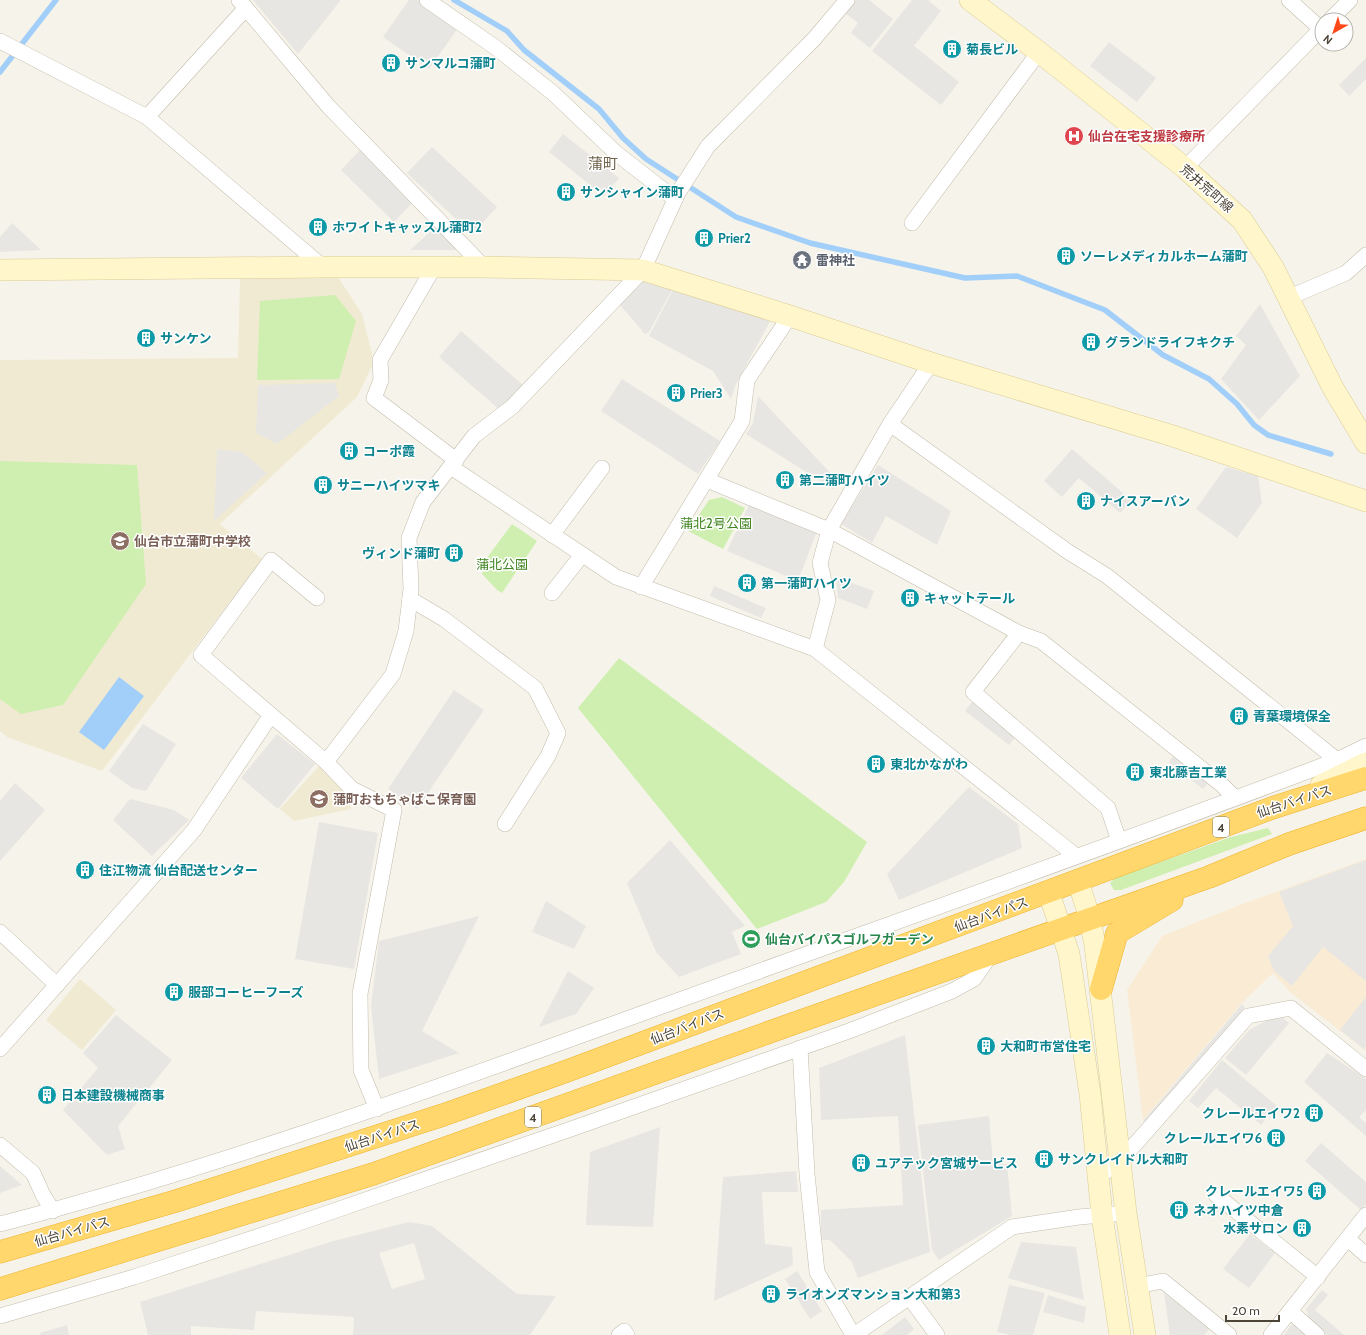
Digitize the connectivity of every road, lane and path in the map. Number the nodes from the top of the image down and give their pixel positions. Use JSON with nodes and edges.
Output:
{"nodes":[{"id":1,"x":427,"y":0,"type":"edge"},
{"id":2,"x":847,"y":0,"type":"edge"},
{"id":3,"x":970,"y":0,"type":"edge"},
{"id":4,"x":1289,"y":0,"type":"edge"},
{"id":5,"x":1350,"y":0,"type":"edge"},
{"id":6,"x":242,"y":4,"type":"edge"},
{"id":7,"x":1338,"y":12,"type":"edge"},
{"id":8,"x":1314,"y":18,"type":"edge"},
{"id":9,"x":1314,"y":37,"type":"edge"},
{"id":10,"x":0,"y":41,"type":"edge"},
{"id":11,"x":1039,"y":52,"type":"junction"},
{"id":12,"x":147,"y":117,"type":"junction"},
{"id":13,"x":1185,"y":168,"type":"junction"},
{"id":14,"x":677,"y":196,"type":"junction"},
{"id":15,"x":912,"y":223,"type":"dead end"},
{"id":16,"x":1366,"y":255,"type":"edge"},
{"id":17,"x":323,"y":267,"type":"junction"},
{"id":18,"x":434,"y":267,"type":"junction"},
{"id":19,"x":484,"y":267,"type":"junction"},
{"id":20,"x":0,"y":270,"type":"edge"},
{"id":21,"x":644,"y":270,"type":"junction"},
{"id":22,"x":1290,"y":297,"type":"junction"},
{"id":23,"x":790,"y":316,"type":"junction"},
{"id":24,"x":931,"y":363,"type":"junction"},
{"id":25,"x":890,"y":424,"type":"junction"},
{"id":26,"x":1366,"y":443,"type":"edge"},
{"id":27,"x":453,"y":464,"type":"junction"},
{"id":28,"x":602,"y":468,"type":"dead end"},
{"id":29,"x":707,"y":480,"type":"junction"},
{"id":30,"x":1366,"y":501,"type":"edge"},
{"id":31,"x":828,"y":530,"type":"junction"},
{"id":32,"x":552,"y":535,"type":"junction"},
{"id":33,"x":582,"y":555,"type":"junction"},
{"id":34,"x":641,"y":587,"type":"junction"},
{"id":35,"x":552,"y":593,"type":"dead end"},
{"id":36,"x":317,"y":598,"type":"dead end"},
{"id":37,"x":410,"y":599,"type":"junction"},
{"id":38,"x":1019,"y":633,"type":"junction"},
{"id":39,"x":815,"y":649,"type":"junction"},
{"id":40,"x":271,"y":715,"type":"junction"},
{"id":41,"x":1366,"y":746,"type":"edge"},
{"id":42,"x":1337,"y":760,"type":"junction"},
{"id":43,"x":326,"y":762,"type":"junction"},
{"id":44,"x":1366,"y":763,"type":"edge"},
{"id":45,"x":1366,"y":778,"type":"edge"},
{"id":46,"x":1235,"y":798,"type":"junction"},
{"id":47,"x":1272,"y":808,"type":"junction"},
{"id":48,"x":1366,"y":818,"type":"edge"},
{"id":49,"x":505,"y":824,"type":"dead end"},
{"id":50,"x":1119,"y":841,"type":"junction"},
{"id":51,"x":1076,"y":856,"type":"junction"},
{"id":52,"x":1209,"y":877,"type":"junction"},
{"id":53,"x":1078,"y":881,"type":"junction"},
{"id":54,"x":1049,"y":892,"type":"junction"},
{"id":55,"x":1090,"y":919,"type":"junction"},
{"id":56,"x":1061,"y":929,"type":"junction"},
{"id":57,"x":0,"y":932,"type":"edge"},
{"id":58,"x":992,"y":953,"type":"junction"},
{"id":59,"x":57,"y":985,"type":"junction"},
{"id":60,"x":1102,"y":989,"type":"junction"},
{"id":61,"x":800,"y":1048,"type":"junction"},
{"id":62,"x":0,"y":1049,"type":"edge"},
{"id":63,"x":1366,"y":1069,"type":"edge"},
{"id":64,"x":377,"y":1109,"type":"junction"},
{"id":65,"x":0,"y":1145,"type":"edge"},
{"id":66,"x":1120,"y":1159,"type":"junction"},
{"id":67,"x":1098,"y":1178,"type":"junction"},
{"id":68,"x":1216,"y":1195,"type":"dead end"},
{"id":69,"x":53,"y":1211,"type":"junction"},
{"id":70,"x":1126,"y":1213,"type":"junction"},
{"id":71,"x":1102,"y":1215,"type":"junction"},
{"id":72,"x":1366,"y":1215,"type":"edge"},
{"id":73,"x":0,"y":1224,"type":"edge"},
{"id":74,"x":1348,"y":1238,"type":"junction"},
{"id":75,"x":0,"y":1252,"type":"edge"},
{"id":76,"x":1366,"y":1255,"type":"edge"},
{"id":77,"x":1318,"y":1277,"type":"junction"},
{"id":78,"x":1137,"y":1286,"type":"junction"},
{"id":79,"x":0,"y":1290,"type":"edge"},
{"id":80,"x":910,"y":1298,"type":"junction"},
{"id":81,"x":1290,"y":1311,"type":"junction"},
{"id":82,"x":0,"y":1316,"type":"edge"},
{"id":83,"x":618,"y":1335,"type":"edge"},
{"id":84,"x":627,"y":1335,"type":"edge"},
{"id":85,"x":854,"y":1335,"type":"edge"},
{"id":86,"x":936,"y":1335,"type":"edge"},
{"id":87,"x":1120,"y":1335,"type":"edge"},
{"id":88,"x":1145,"y":1335,"type":"edge"},
{"id":89,"x":1229,"y":1335,"type":"edge"},
{"id":90,"x":1271,"y":1335,"type":"edge"},
{"id":91,"x":1317,"y":1335,"type":"edge"}],
"edges":[{"from":1,"to":14,"type":"street"},
{"from":2,"to":14,"type":"street"},
{"from":3,"to":11,"type":"street","name":"荒井荒町線"},
{"from":4,"to":8,"type":"street"},
{"from":5,"to":7,"type":"street"},
{"from":6,"to":12,"type":"street"},
{"from":6,"to":19,"type":"street"},
{"from":9,"to":13,"type":"street"},
{"from":10,"to":12,"type":"street"},
{"from":11,"to":13,"type":"street","name":"荒井荒町線"},
{"from":11,"to":15,"type":"street"},
{"from":12,"to":17,"type":"street"},
{"from":13,"to":22,"type":"street","name":"荒井荒町線"},
{"from":14,"to":21,"type":"street"},
{"from":16,"to":22,"type":"street"},
{"from":17,"to":18,"type":"street"},
{"from":17,"to":20,"type":"street"},
{"from":18,"to":19,"type":"street"},
{"from":18,"to":27,"type":"street"},
{"from":19,"to":21,"type":"street"},
{"from":21,"to":23,"type":"street"},
{"from":21,"to":27,"type":"street"},
{"from":22,"to":26,"type":"street","name":"荒井荒町線"},
{"from":23,"to":24,"type":"street"},
{"from":23,"to":29,"type":"street"},
{"from":24,"to":25,"type":"street"},
{"from":24,"to":30,"type":"street"},
{"from":25,"to":31,"type":"street"},
{"from":25,"to":42,"type":"street"},
{"from":27,"to":32,"type":"street"},
{"from":27,"to":37,"type":"street"},
{"from":28,"to":32,"type":"street"},
{"from":29,"to":31,"type":"street"},
{"from":29,"to":34,"type":"street"},
{"from":31,"to":38,"type":"street"},
{"from":31,"to":39,"type":"street"},
{"from":32,"to":33,"type":"street"},
{"from":33,"to":34,"type":"street"},
{"from":33,"to":35,"type":"street"},
{"from":34,"to":39,"type":"street"},
{"from":36,"to":40,"type":"street"},
{"from":37,"to":43,"type":"street"},
{"from":37,"to":49,"type":"street"},
{"from":38,"to":46,"type":"street"},
{"from":38,"to":50,"type":"street"},
{"from":39,"to":51,"type":"street"},
{"from":40,"to":43,"type":"street"},
{"from":40,"to":59,"type":"street"},
{"from":41,"to":42,"type":"street"},
{"from":42,"to":46,"type":"street"},
{"from":43,"to":64,"type":"street"},
{"from":44,"to":47,"type":"street"},
{"from":45,"to":47,"type":"highway","name":"仙台バイパス","number":"4"},
{"from":46,"to":50,"type":"street"},
{"from":47,"to":53,"type":"highway","name":"仙台バイパス","number":"4"},
{"from":48,"to":52,"type":"highway","number":"4"},
{"from":50,"to":51,"type":"street"},
{"from":51,"to":64,"type":"street"},
{"from":52,"to":55,"type":"highway","number":"4"},
{"from":52,"to":60,"type":"highway"},
{"from":53,"to":54,"type":"highway","name":"仙台バイパス","number":"4"},
{"from":53,"to":55,"type":"street"},
{"from":54,"to":56,"type":"street"},
{"from":54,"to":75,"type":"highway","name":"仙台バイパス","number":"4"},
{"from":55,"to":56,"type":"highway","number":"4"},
{"from":55,"to":60,"type":"street"},
{"from":56,"to":58,"type":"highway","number":"4"},
{"from":56,"to":67,"type":"street"},
{"from":57,"to":59,"type":"street"},
{"from":58,"to":61,"type":"street"},
{"from":58,"to":79,"type":"highway","number":"4"},
{"from":59,"to":62,"type":"street"},
{"from":60,"to":66,"type":"street"},
{"from":61,"to":82,"type":"street"},
{"from":61,"to":85,"type":"street"},
{"from":63,"to":66,"type":"street"},
{"from":64,"to":69,"type":"street"},
{"from":65,"to":69,"type":"street"},
{"from":66,"to":67,"type":"street"},
{"from":66,"to":70,"type":"street"},
{"from":67,"to":71,"type":"street"},
{"from":68,"to":77,"type":"street"},
{"from":69,"to":73,"type":"street"},
{"from":70,"to":71,"type":"street"},
{"from":70,"to":78,"type":"street"},
{"from":71,"to":80,"type":"street"},
{"from":71,"to":87,"type":"street"},
{"from":72,"to":74,"type":"street"},
{"from":74,"to":76,"type":"street"},
{"from":74,"to":77,"type":"street"},
{"from":77,"to":81,"type":"street"},
{"from":78,"to":88,"type":"street"},
{"from":78,"to":89,"type":"street"},
{"from":80,"to":85,"type":"street"},
{"from":80,"to":86,"type":"street"},
{"from":81,"to":90,"type":"street"},
{"from":81,"to":91,"type":"street"},
{"from":83,"to":84,"type":"street"}]}
